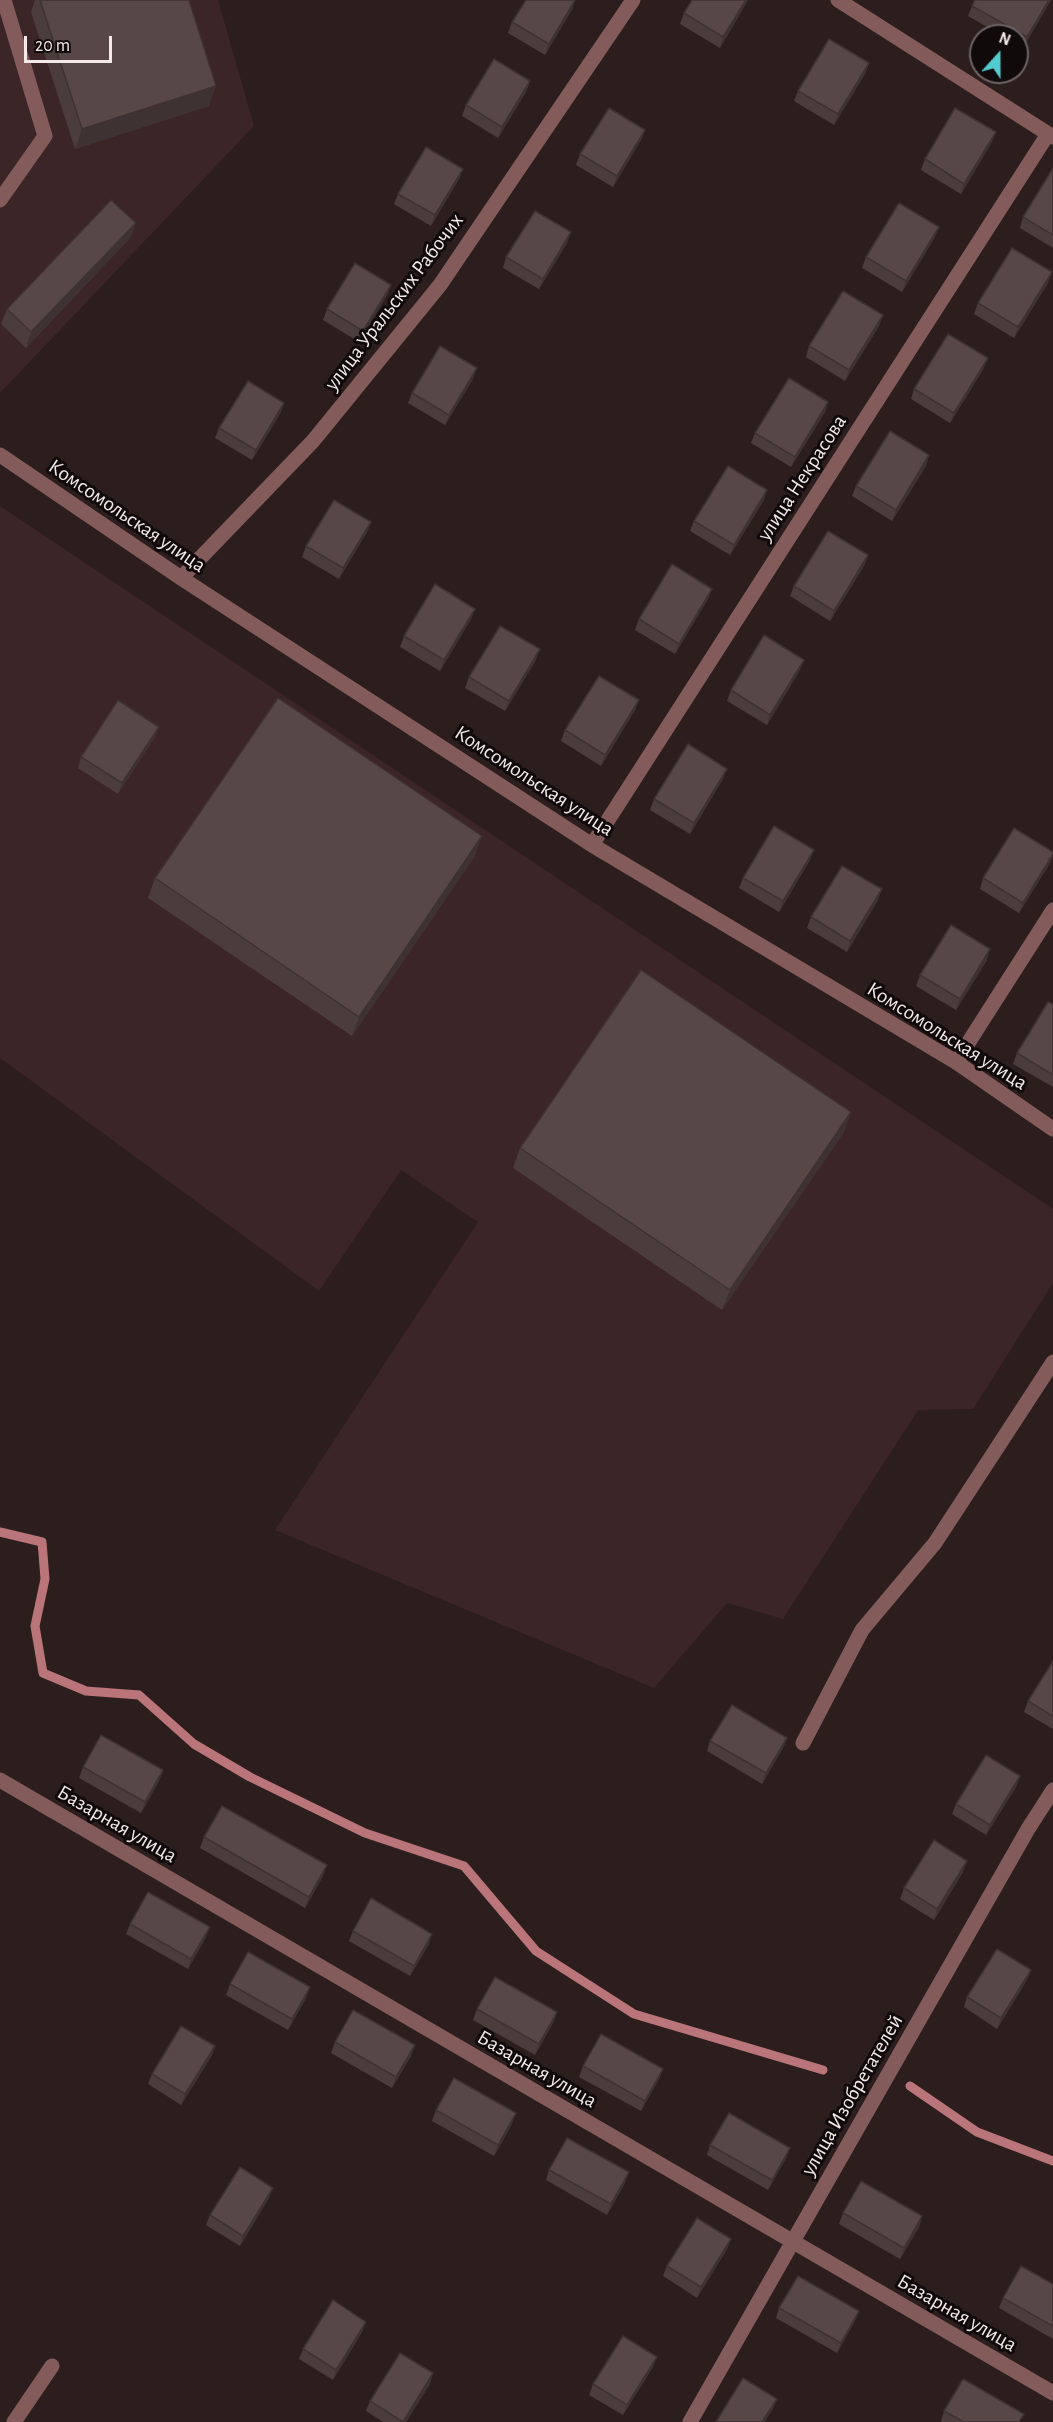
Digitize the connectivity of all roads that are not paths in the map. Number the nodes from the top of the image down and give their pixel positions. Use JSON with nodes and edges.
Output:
{"nodes":[{"id":1,"x":4,"y":0,"type":"edge"},
{"id":2,"x":633,"y":0,"type":"edge"},
{"id":3,"x":838,"y":0,"type":"edge"},
{"id":4,"x":1050,"y":135,"type":"edge"},
{"id":5,"x":0,"y":200,"type":"edge"},
{"id":6,"x":0,"y":455,"type":"edge"},
{"id":7,"x":181,"y":578,"type":"junction"},
{"id":8,"x":592,"y":845,"type":"junction"},
{"id":9,"x":1053,"y":910,"type":"edge"},
{"id":10,"x":956,"y":1062,"type":"junction"},
{"id":11,"x":1053,"y":1129,"type":"edge"},
{"id":12,"x":1053,"y":1362,"type":"edge"},
{"id":13,"x":803,"y":1743,"type":"dead end"},
{"id":14,"x":0,"y":1780,"type":"edge"},
{"id":15,"x":1053,"y":1790,"type":"edge"},
{"id":16,"x":793,"y":2242,"type":"junction"},
{"id":17,"x":52,"y":2366,"type":"dead end"},
{"id":18,"x":1053,"y":2393,"type":"edge"},
{"id":19,"x":14,"y":2422,"type":"edge"},
{"id":20,"x":690,"y":2422,"type":"edge"}],
"edges":[{"from":1,"to":5,"type":"street"},
{"from":2,"to":7,"type":"street","name":"улица Уральских Рабочих"},
{"from":3,"to":4,"type":"street"},
{"from":4,"to":8,"type":"street","name":"улица Некрасова"},
{"from":6,"to":7,"type":"street","name":"Комсомольская улица"},
{"from":7,"to":8,"type":"street","name":"Комсомольская улица"},
{"from":8,"to":10,"type":"street","name":"Комсомольская улица"},
{"from":9,"to":10,"type":"street"},
{"from":10,"to":11,"type":"street","name":"Комсомольская улица"},
{"from":12,"to":13,"type":"street"},
{"from":14,"to":16,"type":"street","name":"Базарная улица"},
{"from":15,"to":16,"type":"street","name":"улица Изобретателей"},
{"from":16,"to":18,"type":"street","name":"Базарная улица"},
{"from":16,"to":20,"type":"street","name":"улица Изобретателей"},
{"from":17,"to":19,"type":"street"}]}
